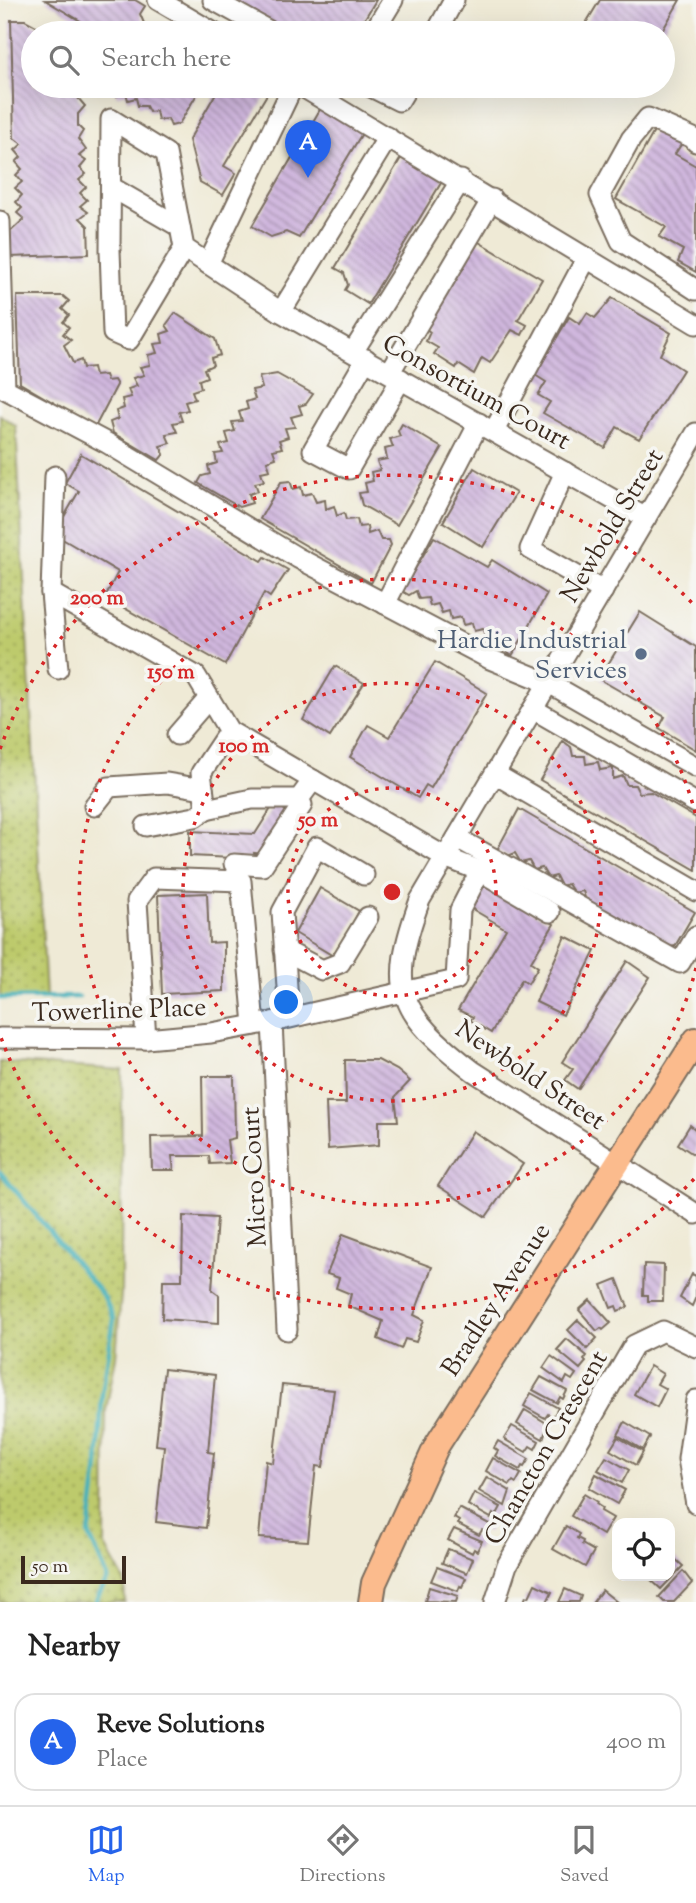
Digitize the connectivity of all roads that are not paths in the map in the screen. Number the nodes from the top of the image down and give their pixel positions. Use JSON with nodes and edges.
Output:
{"nodes":[{"id":1,"x":158,"y":0,"type":"edge"},
{"id":2,"x":213,"y":0,"type":"edge"},
{"id":3,"x":393,"y":0,"type":"edge"},
{"id":4,"x":454,"y":0,"type":"edge"},
{"id":5,"x":194,"y":21,"type":"edge"},
{"id":6,"x":251,"y":21,"type":"edge"},
{"id":7,"x":380,"y":21,"type":"edge"},
{"id":8,"x":443,"y":21,"type":"edge"},
{"id":9,"x":287,"y":98,"type":"edge"},
{"id":10,"x":321,"y":98,"type":"edge"},
{"id":11,"x":388,"y":137,"type":"junction"},
{"id":12,"x":696,"y":142,"type":"edge"},
{"id":13,"x":461,"y":180,"type":"junction"},
{"id":14,"x":111,"y":187,"type":"junction"},
{"id":15,"x":492,"y":199,"type":"junction"},
{"id":16,"x":0,"y":221,"type":"edge"},
{"id":17,"x":180,"y":227,"type":"junction"},
{"id":18,"x":184,"y":248,"type":"junction"},
{"id":19,"x":586,"y":259,"type":"junction"},
{"id":20,"x":208,"y":264,"type":"junction"},
{"id":21,"x":696,"y":290,"type":"edge"},
{"id":22,"x":281,"y":312,"type":"junction"},
{"id":23,"x":696,"y":324,"type":"edge"},
{"id":24,"x":360,"y":355,"type":"junction"},
{"id":25,"x":395,"y":376,"type":"junction"},
{"id":26,"x":486,"y":427,"type":"junction"},
{"id":27,"x":696,"y":433,"type":"edge"},
{"id":28,"x":565,"y":472,"type":"junction"},
{"id":29,"x":55,"y":476,"type":"dead end"},
{"id":30,"x":646,"y":518,"type":"junction"},
{"id":31,"x":603,"y":591,"type":"junction"},
{"id":32,"x":51,"y":593,"type":"junction"},
{"id":33,"x":385,"y":604,"type":"junction"},
{"id":34,"x":58,"y":669,"type":"dead end"},
{"id":35,"x":549,"y":682,"type":"junction"},
{"id":36,"x":209,"y":698,"type":"junction"},
{"id":37,"x":533,"y":709,"type":"junction"},
{"id":38,"x":229,"y":732,"type":"junction"},
{"id":39,"x":177,"y":735,"type":"dead end"},
{"id":40,"x":696,"y":767,"type":"edge"},
{"id":41,"x":495,"y":774,"type":"junction"},
{"id":42,"x":313,"y":780,"type":"junction"},
{"id":43,"x":204,"y":789,"type":"junction"},
{"id":44,"x":299,"y":799,"type":"junction"},
{"id":45,"x":696,"y":803,"type":"edge"},
{"id":46,"x":94,"y":806,"type":"dead end"},
{"id":47,"x":206,"y":809,"type":"junction"},
{"id":48,"x":146,"y":827,"type":"dead end"},
{"id":49,"x":457,"y":838,"type":"junction"},
{"id":50,"x":445,"y":857,"type":"junction"},
{"id":51,"x":234,"y":864,"type":"dead end"},
{"id":52,"x":480,"y":871,"type":"junction"},
{"id":53,"x":364,"y":875,"type":"dead end"},
{"id":54,"x":696,"y":891,"type":"edge"},
{"id":55,"x":550,"y":912,"type":"dead end"},
{"id":56,"x":368,"y":917,"type":"dead end"},
{"id":57,"x":696,"y":936,"type":"edge"},
{"id":58,"x":284,"y":950,"type":"junction"},
{"id":59,"x":404,"y":992,"type":"junction"},
{"id":60,"x":272,"y":1021,"type":"junction"},
{"id":61,"x":0,"y":1038,"type":"edge"},
{"id":62,"x":146,"y":1039,"type":"junction"},
{"id":63,"x":696,"y":1040,"type":"edge"},
{"id":64,"x":617,"y":1163,"type":"junction"},
{"id":65,"x":696,"y":1214,"type":"edge"},
{"id":66,"x":287,"y":1330,"type":"dead end"},
{"id":67,"x":696,"y":1347,"type":"edge"},
{"id":68,"x":696,"y":1400,"type":"edge"},
{"id":69,"x":696,"y":1504,"type":"edge"},
{"id":70,"x":371,"y":1602,"type":"edge"},
{"id":71,"x":495,"y":1602,"type":"edge"}],
"edges":[{"from":1,"to":5,"type":"street"},
{"from":2,"to":6,"type":"street"},
{"from":3,"to":7,"type":"street"},
{"from":4,"to":8,"type":"street"},
{"from":9,"to":20,"type":"street"},
{"from":10,"to":11,"type":"street"},
{"from":11,"to":13,"type":"street"},
{"from":11,"to":22,"type":"street"},
{"from":12,"to":21,"type":"street"},
{"from":13,"to":15,"type":"street"},
{"from":13,"to":24,"type":"street"},
{"from":14,"to":17,"type":"street"},
{"from":14,"to":17,"type":"street"},
{"from":14,"to":18,"type":"street"},
{"from":15,"to":19,"type":"street"},
{"from":15,"to":25,"type":"street"},
{"from":16,"to":33,"type":"street"},
{"from":17,"to":18,"type":"street"},
{"from":18,"to":20,"type":"street","name":"Consortium Court"},
{"from":19,"to":23,"type":"street"},
{"from":19,"to":26,"type":"street"},
{"from":20,"to":22,"type":"street","name":"Consortium Court"},
{"from":22,"to":24,"type":"street","name":"Consortium Court"},
{"from":24,"to":25,"type":"street","name":"Consortium Court"},
{"from":24,"to":25,"type":"street"},
{"from":25,"to":26,"type":"street","name":"Consortium Court"},
{"from":26,"to":28,"type":"street","name":"Consortium Court"},
{"from":26,"to":33,"type":"street"},
{"from":27,"to":30,"type":"street","name":"Newbold Street"},
{"from":28,"to":30,"type":"street","name":"Consortium Court"},
{"from":28,"to":31,"type":"street"},
{"from":29,"to":32,"type":"street"},
{"from":30,"to":31,"type":"street","name":"Newbold Street"},
{"from":31,"to":35,"type":"street","name":"Newbold Street"},
{"from":32,"to":34,"type":"street"},
{"from":32,"to":36,"type":"street"},
{"from":33,"to":35,"type":"street"},
{"from":35,"to":37,"type":"street","name":"Newbold Street"},
{"from":35,"to":40,"type":"street"},
{"from":36,"to":38,"type":"street"},
{"from":36,"to":39,"type":"street"},
{"from":37,"to":41,"type":"street","name":"Newbold Street"},
{"from":37,"to":45,"type":"street"},
{"from":38,"to":42,"type":"street"},
{"from":38,"to":43,"type":"street"},
{"from":41,"to":49,"type":"street","name":"Newbold Street"},
{"from":41,"to":54,"type":"street"},
{"from":42,"to":44,"type":"street"},
{"from":42,"to":50,"type":"street"},
{"from":43,"to":46,"type":"street"},
{"from":43,"to":47,"type":"street"},
{"from":44,"to":47,"type":"street"},
{"from":44,"to":51,"type":"street"},
{"from":47,"to":48,"type":"street"},
{"from":49,"to":50,"type":"street","name":"Newbold Street"},
{"from":49,"to":57,"type":"street"},
{"from":50,"to":52,"type":"street"},
{"from":50,"to":59,"type":"street","name":"Newbold Street"},
{"from":52,"to":55,"type":"street"},
{"from":52,"to":59,"type":"street","name":"Towerline Place"},
{"from":53,"to":58,"type":"street"},
{"from":56,"to":58,"type":"street"},
{"from":58,"to":60,"type":"street"},
{"from":59,"to":60,"type":"street","name":"Towerline Place"},
{"from":59,"to":64,"type":"street","name":"Newbold Street"},
{"from":60,"to":62,"type":"street","name":"Towerline Place"},
{"from":60,"to":62,"type":"street"},
{"from":60,"to":66,"type":"street","name":"Micro Court"},
{"from":61,"to":62,"type":"street","name":"Towerline Place"},
{"from":63,"to":64,"type":"main road","name":"Bradley Avenue"},
{"from":64,"to":65,"type":"street","name":"Newbold Street"},
{"from":64,"to":70,"type":"main road","name":"Bradley Avenue"},
{"from":67,"to":71,"type":"street","name":"Chancton Crescent"},
{"from":68,"to":69,"type":"street"}]}
